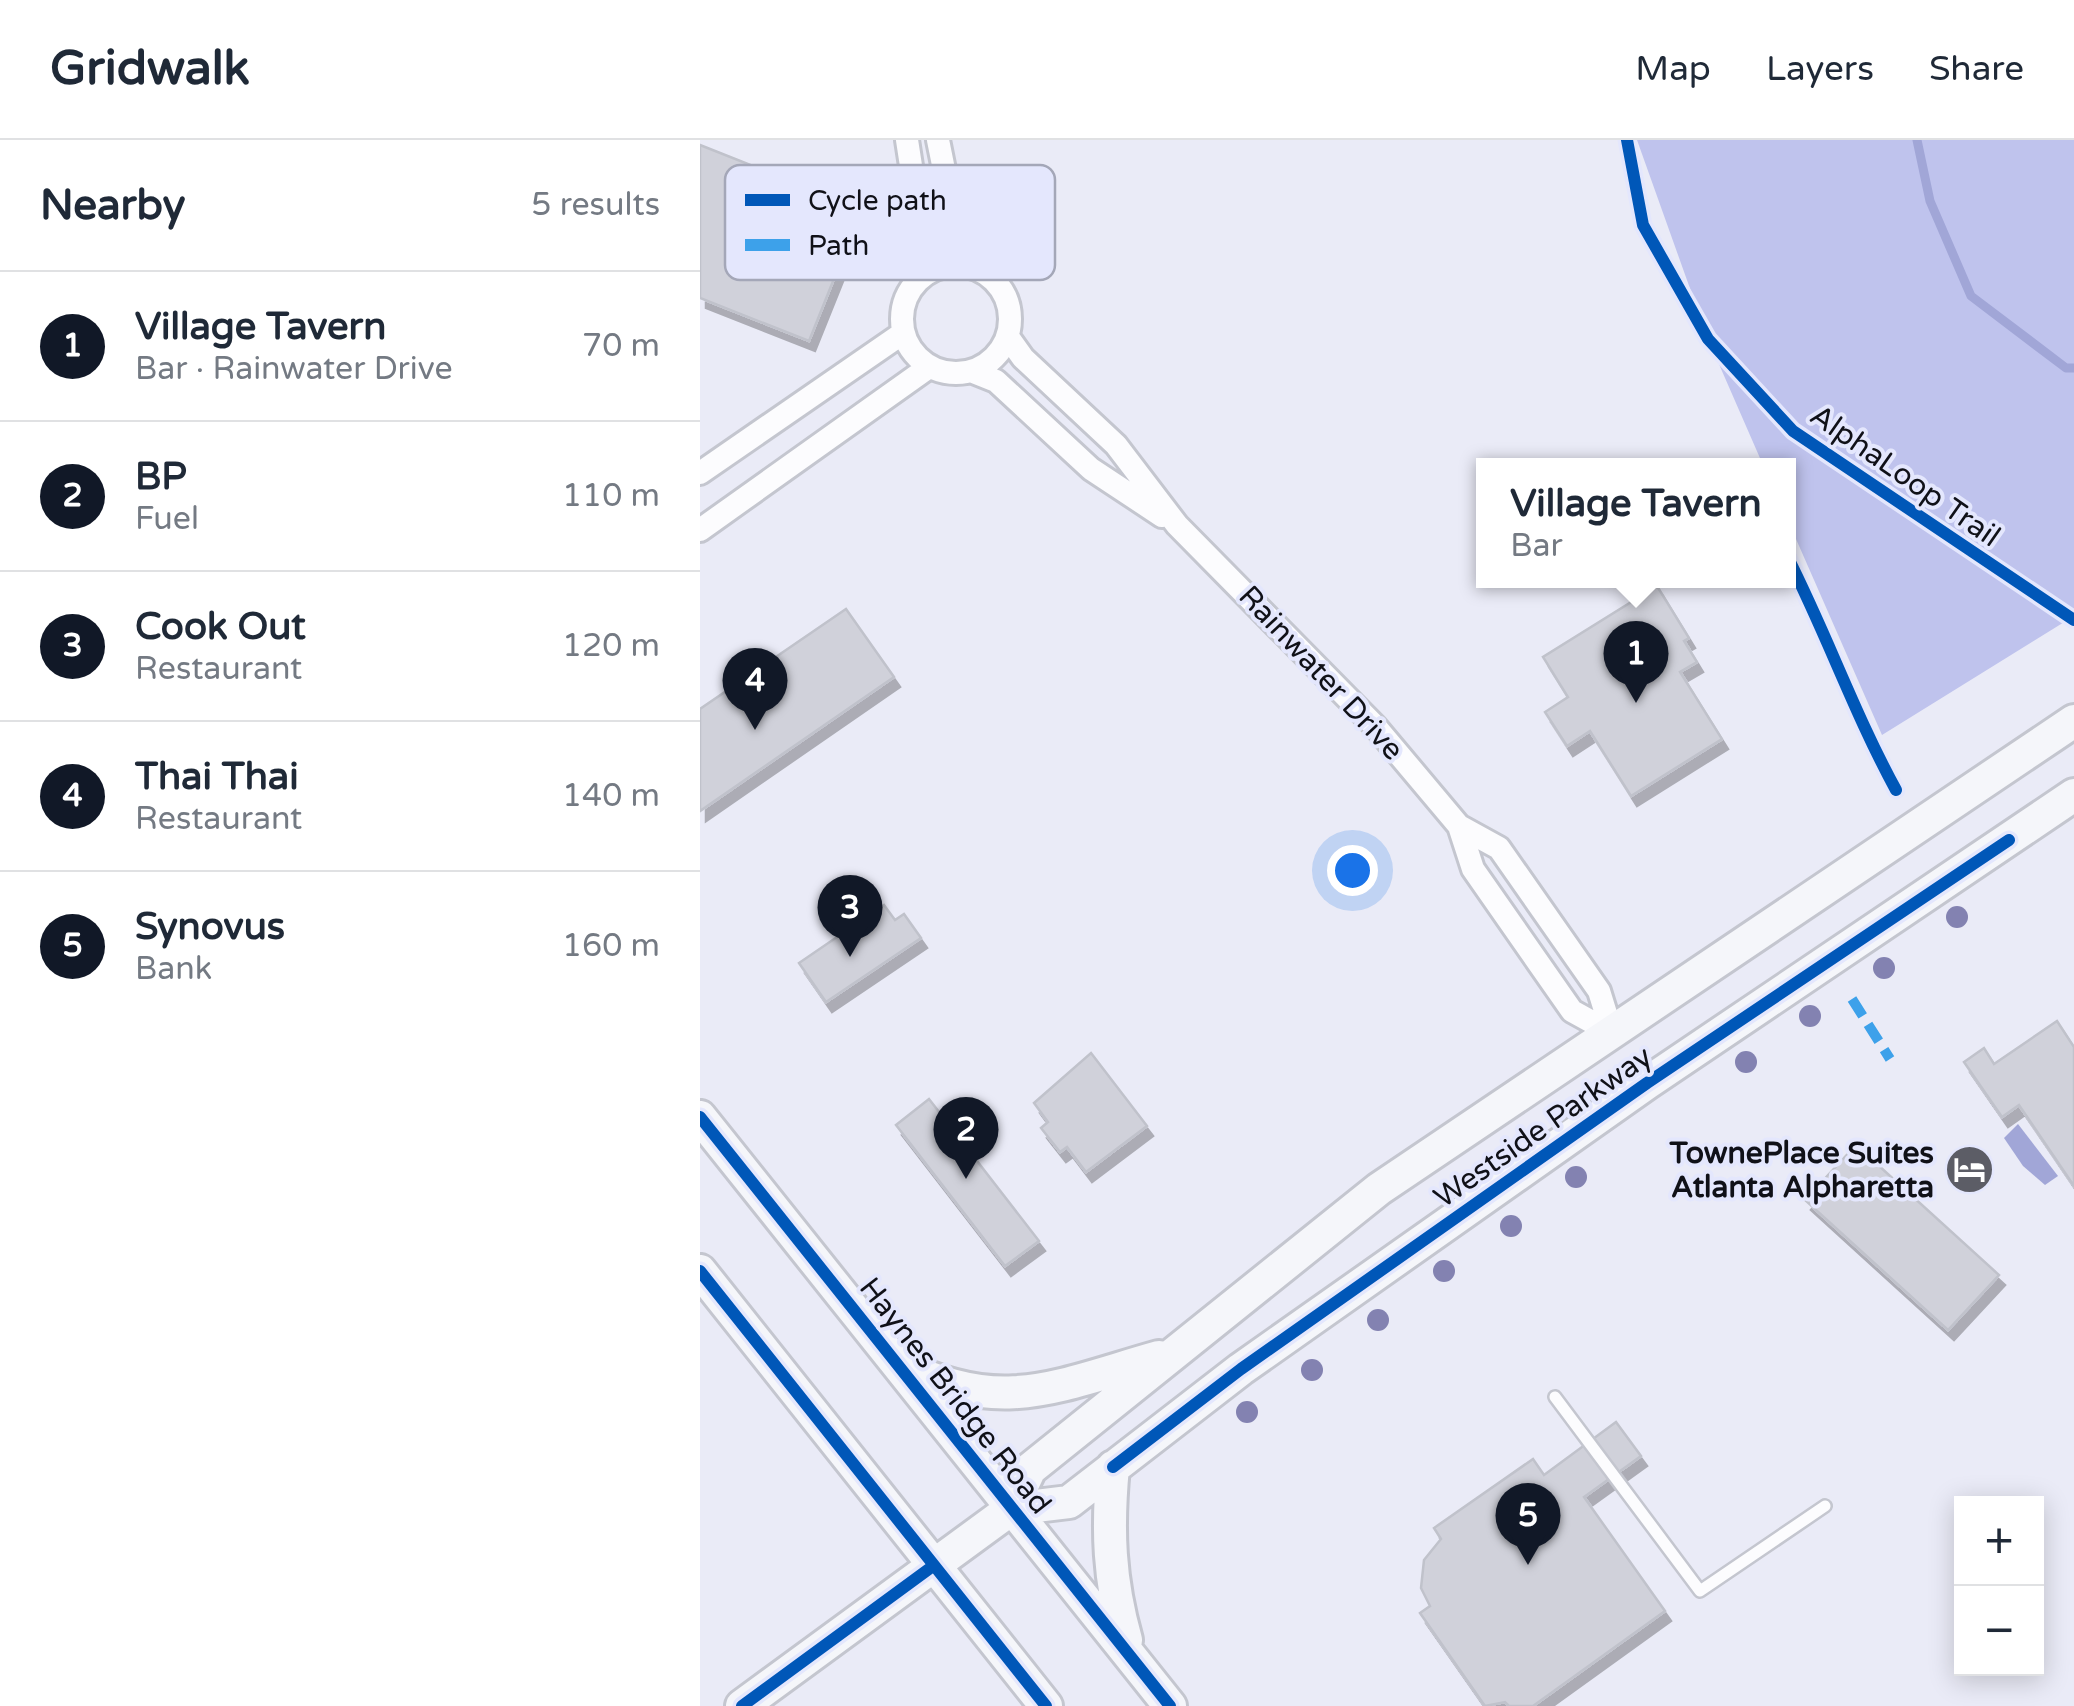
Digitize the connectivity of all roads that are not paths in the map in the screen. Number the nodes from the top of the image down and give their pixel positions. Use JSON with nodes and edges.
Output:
{"nodes":[{"id":1,"x":907,"y":140,"type":"edge"},
{"id":2,"x":938,"y":140,"type":"edge"},
{"id":3,"x":911,"y":165,"type":"edge"},
{"id":4,"x":943,"y":165,"type":"edge"},
{"id":5,"x":915,"y":280,"type":"edge"},
{"id":6,"x":919,"y":280,"type":"edge"},
{"id":7,"x":991,"y":280,"type":"edge"},
{"id":8,"x":914,"y":284,"type":"junction"},
{"id":9,"x":903,"y":333,"type":"junction"},
{"id":10,"x":1008,"y":336,"type":"junction"},
{"id":11,"x":930,"y":367,"type":"junction"},
{"id":12,"x":971,"y":371,"type":"junction"},
{"id":13,"x":700,"y":473,"type":"edge"},
{"id":14,"x":1176,"y":525,"type":"junction"},
{"id":15,"x":700,"y":530,"type":"edge"},
{"id":16,"x":2074,"y":721,"type":"edge"},
{"id":17,"x":2074,"y":795,"type":"edge"},
{"id":18,"x":1459,"y":826,"type":"junction"},
{"id":19,"x":1612,"y":1033,"type":"junction"},
{"id":20,"x":700,"y":1117,"type":"edge"},
{"id":21,"x":700,"y":1270,"type":"edge"},
{"id":22,"x":1176,"y":1352,"type":"junction"},
{"id":23,"x":894,"y":1362,"type":"junction"},
{"id":24,"x":1554,"y":1397,"type":"dead end"},
{"id":25,"x":1113,"y":1467,"type":"junction"},
{"id":26,"x":1825,"y":1506,"type":"dead end"},
{"id":27,"x":1012,"y":1509,"type":"junction"},
{"id":28,"x":933,"y":1566,"type":"junction"},
{"id":29,"x":1130,"y":1651,"type":"junction"},
{"id":30,"x":742,"y":1706,"type":"edge"},
{"id":31,"x":1046,"y":1706,"type":"edge"},
{"id":32,"x":1170,"y":1706,"type":"edge"}],
"edges":[{"from":1,"to":3,"type":"street"},
{"from":2,"to":4,"type":"street"},
{"from":5,"to":8,"type":"street"},
{"from":6,"to":8,"type":"street"},
{"from":7,"to":10,"type":"street"},
{"from":8,"to":9,"type":"street"},
{"from":9,"to":11,"type":"street"},
{"from":9,"to":13,"type":"street"},
{"from":10,"to":12,"type":"street"},
{"from":10,"to":14,"type":"street","name":"Rainwater Drive"},
{"from":11,"to":12,"type":"street","name":"Rainwater Drive"},
{"from":11,"to":15,"type":"street"},
{"from":12,"to":14,"type":"street","name":"Rainwater Drive"},
{"from":14,"to":18,"type":"street","name":"Rainwater Drive"},
{"from":16,"to":19,"type":"main road","name":"Westside Parkway"},
{"from":17,"to":25,"type":"main road","name":"Westside Parkway"},
{"from":18,"to":19,"type":"street","name":"Rainwater Drive"},
{"from":18,"to":19,"type":"street","name":"Rainwater Drive"},
{"from":19,"to":22,"type":"main road","name":"Westside Parkway"},
{"from":20,"to":23,"type":"main road","name":"Haynes Bridge Road"},
{"from":21,"to":28,"type":"main road"},
{"from":22,"to":23,"type":"main road"},
{"from":22,"to":27,"type":"main road","name":"Westside Parkway"},
{"from":23,"to":27,"type":"main road","name":"Haynes Bridge Road"},
{"from":24,"to":26,"type":"lane"},
{"from":25,"to":27,"type":"main road","name":"Westside Parkway"},
{"from":25,"to":29,"type":"main road"},
{"from":27,"to":28,"type":"main road","name":"Westside Parkway"},
{"from":27,"to":29,"type":"main road","name":"Haynes Bridge Road"},
{"from":28,"to":30,"type":"main road","name":"Westside Parkway"},
{"from":28,"to":31,"type":"main road"},
{"from":29,"to":32,"type":"main road","name":"Haynes Bridge Road"}]}
